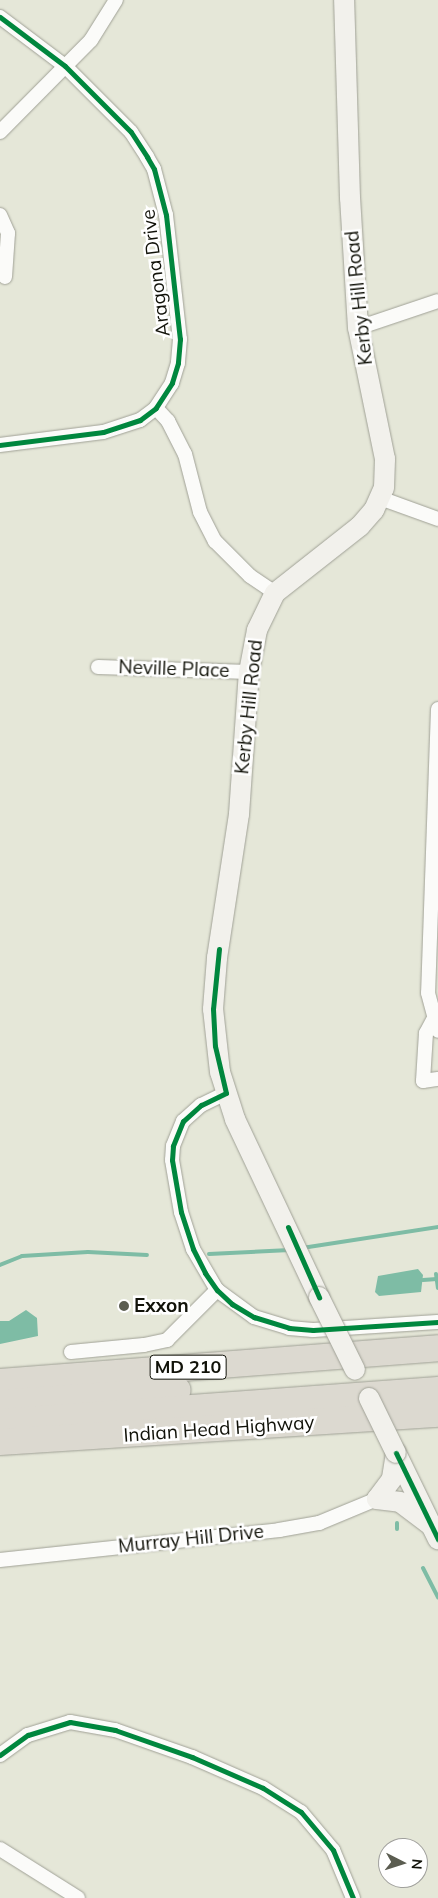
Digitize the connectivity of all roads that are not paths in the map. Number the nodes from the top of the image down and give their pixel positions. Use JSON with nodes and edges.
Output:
{"nodes":[{"id":1,"x":116,"y":0,"type":"edge"},
{"id":2,"x":344,"y":0,"type":"edge"},
{"id":3,"x":0,"y":17,"type":"edge"},
{"id":4,"x":65,"y":66,"type":"junction"},
{"id":5,"x":0,"y":132,"type":"edge"},
{"id":6,"x":0,"y":215,"type":"edge"},
{"id":7,"x":6,"y":277,"type":"dead end"},
{"id":8,"x":438,"y":300,"type":"edge"},
{"id":9,"x":358,"y":328,"type":"junction"},
{"id":10,"x":156,"y":408,"type":"junction"},
{"id":11,"x":0,"y":445,"type":"edge"},
{"id":12,"x":380,"y":498,"type":"junction"},
{"id":13,"x":438,"y":519,"type":"edge"},
{"id":14,"x":275,"y":593,"type":"junction"},
{"id":15,"x":98,"y":667,"type":"dead end"},
{"id":16,"x":249,"y":672,"type":"junction"},
{"id":17,"x":438,"y":709,"type":"edge"},
{"id":18,"x":437,"y":730,"type":"edge"},
{"id":19,"x":435,"y":1025,"type":"edge"},
{"id":20,"x":438,"y":1079,"type":"edge"},
{"id":21,"x":226,"y":1093,"type":"junction"},
{"id":22,"x":217,"y":1290,"type":"junction"},
{"id":23,"x":438,"y":1322,"type":"edge"},
{"id":24,"x":438,"y":1348,"type":"edge"},
{"id":25,"x":71,"y":1352,"type":"dead end"},
{"id":26,"x":438,"y":1372,"type":"edge"},
{"id":27,"x":0,"y":1382,"type":"edge"},
{"id":28,"x":363,"y":1384,"type":"junction"},
{"id":29,"x":438,"y":1390,"type":"edge"},
{"id":30,"x":0,"y":1403,"type":"edge"},
{"id":31,"x":438,"y":1414,"type":"edge"},
{"id":32,"x":0,"y":1422,"type":"edge"},
{"id":33,"x":0,"y":1442,"type":"edge"},
{"id":34,"x":396,"y":1453,"type":"junction"},
{"id":35,"x":378,"y":1499,"type":"junction"},
{"id":36,"x":434,"y":1532,"type":"edge"},
{"id":37,"x":0,"y":1560,"type":"edge"},
{"id":38,"x":0,"y":1755,"type":"edge"},
{"id":39,"x":0,"y":1849,"type":"edge"},
{"id":40,"x":78,"y":1898,"type":"edge"},
{"id":41,"x":353,"y":1898,"type":"edge"}],
"edges":[{"from":1,"to":4,"type":"street"},
{"from":2,"to":9,"type":"main road","name":"Kerby Hill Road"},
{"from":3,"to":4,"type":"street","name":"Aragona Drive"},
{"from":4,"to":5,"type":"street"},
{"from":4,"to":10,"type":"street","name":"Aragona Drive"},
{"from":6,"to":7,"type":"street"},
{"from":8,"to":9,"type":"street"},
{"from":9,"to":12,"type":"main road","name":"Kerby Hill Road"},
{"from":10,"to":11,"type":"street"},
{"from":10,"to":14,"type":"street"},
{"from":12,"to":13,"type":"street"},
{"from":12,"to":14,"type":"main road","name":"Kerby Hill Road"},
{"from":14,"to":16,"type":"main road","name":"Kerby Hill Road"},
{"from":15,"to":16,"type":"street","name":"Neville Place"},
{"from":16,"to":21,"type":"main road","name":"Kerby Hill Road"},
{"from":17,"to":18,"type":"street"},
{"from":18,"to":19,"type":"street"},
{"from":19,"to":20,"type":"street"},
{"from":21,"to":22,"type":"street"},
{"from":21,"to":28,"type":"main road","name":"Kerby Hill Road","bridge":true},
{"from":22,"to":23,"type":"street"},
{"from":22,"to":25,"type":"street"},
{"from":24,"to":27,"type":"highway","number":"MD 210"},
{"from":26,"to":28,"type":"highway"},
{"from":28,"to":29,"type":"highway"},
{"from":28,"to":30,"type":"highway"},
{"from":28,"to":32,"type":"highway"},
{"from":28,"to":34,"type":"main road","name":"Kerby Hill Road","bridge":true},
{"from":31,"to":33,"type":"highway","name":"Indian Head Highway"},
{"from":34,"to":35,"type":"main road"},
{"from":34,"to":36,"type":"main road","name":"Kerby Hill Road"},
{"from":35,"to":36,"type":"main road"},
{"from":35,"to":37,"type":"street","name":"Murray Hill Drive"},
{"from":38,"to":41,"type":"street"},
{"from":39,"to":40,"type":"street"}]}
